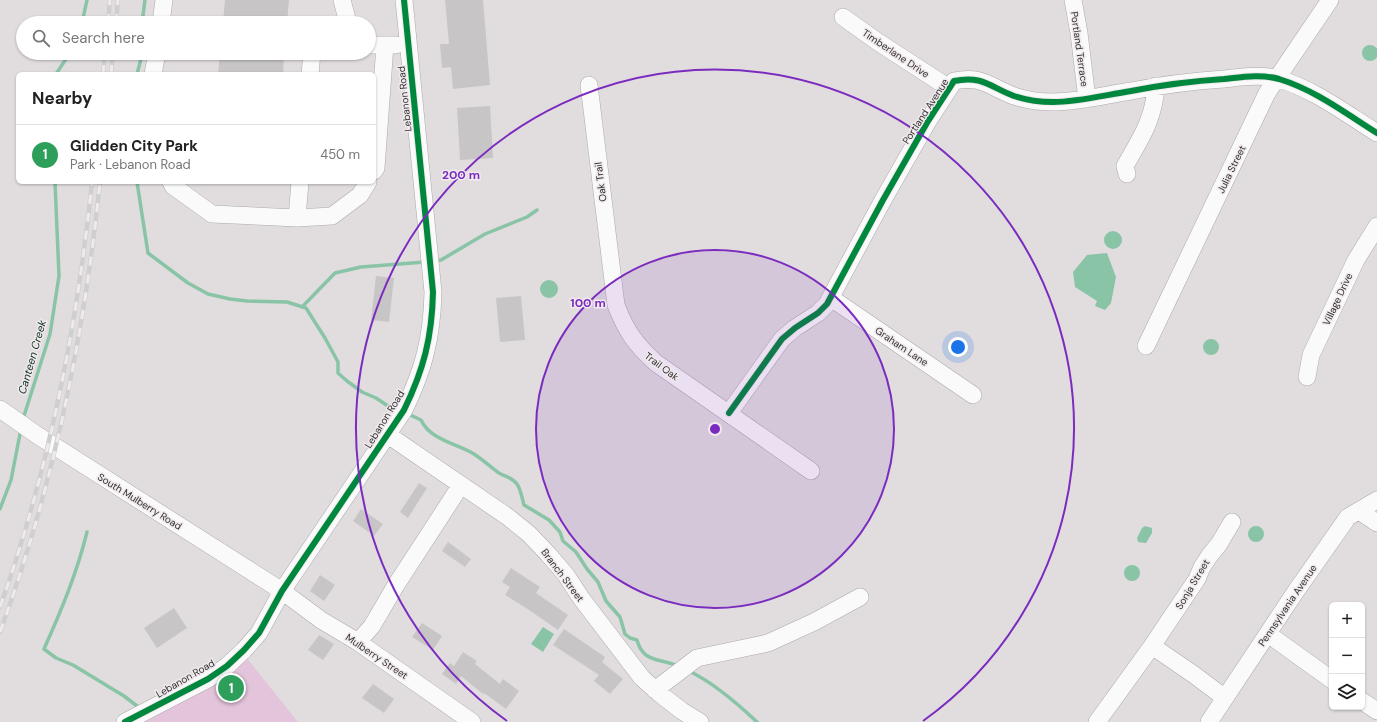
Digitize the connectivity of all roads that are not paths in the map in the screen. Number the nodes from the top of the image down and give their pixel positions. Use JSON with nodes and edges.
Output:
{"nodes":[{"id":1,"x":164,"y":0,"type":"edge"},
{"id":2,"x":342,"y":0,"type":"edge"},
{"id":3,"x":404,"y":0,"type":"edge"},
{"id":4,"x":1072,"y":0,"type":"edge"},
{"id":5,"x":1330,"y":0,"type":"edge"},
{"id":6,"x":162,"y":16,"type":"edge"},
{"id":7,"x":346,"y":16,"type":"edge"},
{"id":8,"x":844,"y":17,"type":"dead end"},
{"id":9,"x":377,"y":45,"type":"edge"},
{"id":10,"x":408,"y":45,"type":"junction"},
{"id":11,"x":156,"y":60,"type":"edge"},
{"id":12,"x":311,"y":60,"type":"edge"},
{"id":13,"x":153,"y":72,"type":"edge"},
{"id":14,"x":310,"y":72,"type":"edge"},
{"id":15,"x":1277,"y":79,"type":"junction"},
{"id":16,"x":589,"y":85,"type":"dead end"},
{"id":17,"x":1156,"y":86,"type":"junction"},
{"id":18,"x":949,"y":88,"type":"junction"},
{"id":19,"x":1087,"y":99,"type":"junction"},
{"id":20,"x":1377,"y":133,"type":"edge"},
{"id":21,"x":376,"y":168,"type":"edge"},
{"id":22,"x":1127,"y":174,"type":"dead end"},
{"id":23,"x":172,"y":184,"type":"edge"},
{"id":24,"x":300,"y":184,"type":"edge"},
{"id":25,"x":367,"y":184,"type":"edge"},
{"id":26,"x":297,"y":218,"type":"junction"},
{"id":27,"x":1377,"y":226,"type":"edge"},
{"id":28,"x":612,"y":278,"type":"joint"},
{"id":29,"x":831,"y":298,"type":"junction"},
{"id":30,"x":1146,"y":346,"type":"dead end"},
{"id":31,"x":1307,"y":377,"type":"dead end"},
{"id":32,"x":973,"y":395,"type":"dead end"},
{"id":33,"x":0,"y":410,"type":"edge"},
{"id":34,"x":729,"y":413,"type":"junction"},
{"id":35,"x":388,"y":435,"type":"junction"},
{"id":36,"x":811,"y":471,"type":"dead end"},
{"id":37,"x":461,"y":485,"type":"junction"},
{"id":38,"x":1377,"y":500,"type":"edge"},
{"id":39,"x":1359,"y":511,"type":"junction"},
{"id":40,"x":1232,"y":522,"type":"dead end"},
{"id":41,"x":1377,"y":523,"type":"edge"},
{"id":42,"x":282,"y":591,"type":"junction"},
{"id":43,"x":860,"y":597,"type":"dead end"},
{"id":44,"x":1268,"y":634,"type":"junction"},
{"id":45,"x":358,"y":642,"type":"junction"},
{"id":46,"x":1152,"y":646,"type":"junction"},
{"id":47,"x":1329,"y":678,"type":"edge"},
{"id":48,"x":655,"y":690,"type":"junction"},
{"id":49,"x":1225,"y":698,"type":"junction"},
{"id":50,"x":1365,"y":703,"type":"edge"},
{"id":51,"x":1377,"y":712,"type":"edge"},
{"id":52,"x":124,"y":722,"type":"edge"},
{"id":53,"x":472,"y":722,"type":"edge"},
{"id":54,"x":700,"y":722,"type":"edge"},
{"id":55,"x":1097,"y":722,"type":"edge"},
{"id":56,"x":1209,"y":722,"type":"edge"}],
"edges":[{"from":1,"to":6,"type":"street"},
{"from":2,"to":7,"type":"street"},
{"from":3,"to":10,"type":"street","name":"Lebanon Road"},
{"from":4,"to":19,"type":"street","name":"Portland Terrace"},
{"from":5,"to":15,"type":"street","name":"Julia Street"},
{"from":8,"to":18,"type":"street","name":"Timberlane Drive"},
{"from":9,"to":10,"type":"street"},
{"from":9,"to":21,"type":"street"},
{"from":10,"to":35,"type":"street","name":"Lebanon Road"},
{"from":11,"to":13,"type":"street"},
{"from":12,"to":14,"type":"street"},
{"from":15,"to":17,"type":"street","name":"Portland Avenue"},
{"from":15,"to":20,"type":"street","name":"Portland Avenue"},
{"from":15,"to":30,"type":"street","name":"Julia Street"},
{"from":16,"to":28,"type":"street","name":"Oak Trail"},
{"from":17,"to":19,"type":"street","name":"Portland Avenue"},
{"from":17,"to":22,"type":"street"},
{"from":18,"to":19,"type":"street","name":"Portland Avenue"},
{"from":18,"to":29,"type":"street","name":"Portland Avenue"},
{"from":23,"to":26,"type":"street"},
{"from":24,"to":26,"type":"street"},
{"from":25,"to":26,"type":"street"},
{"from":27,"to":31,"type":"street","name":"Village Drive"},
{"from":28,"to":34,"type":"street","name":"Trail Oak"},
{"from":29,"to":32,"type":"street","name":"Graham Lane"},
{"from":29,"to":34,"type":"street","name":"Portland Avenue"},
{"from":33,"to":42,"type":"street","name":"South Mulberry Road"},
{"from":34,"to":36,"type":"street"},
{"from":35,"to":37,"type":"street","name":"Branch Street"},
{"from":35,"to":42,"type":"street","name":"Lebanon Road"},
{"from":37,"to":45,"type":"street"},
{"from":37,"to":48,"type":"street","name":"Branch Street"},
{"from":38,"to":39,"type":"street","name":"Pennsylvania Avenue"},
{"from":39,"to":41,"type":"street"},
{"from":39,"to":44,"type":"street","name":"Pennsylvania Avenue"},
{"from":40,"to":46,"type":"street","name":"Sonja Street"},
{"from":42,"to":45,"type":"street","name":"Mulberry Street"},
{"from":42,"to":52,"type":"street","name":"Lebanon Road"},
{"from":43,"to":48,"type":"street"},
{"from":44,"to":47,"type":"street"},
{"from":44,"to":49,"type":"street","name":"Pennsylvania Avenue"},
{"from":45,"to":53,"type":"street","name":"Mulberry Street"},
{"from":46,"to":49,"type":"street"},
{"from":46,"to":55,"type":"street","name":"Sonja Street"},
{"from":48,"to":54,"type":"street","name":"Branch Street"},
{"from":49,"to":56,"type":"street","name":"Pennsylvania Avenue"},
{"from":50,"to":51,"type":"street"}]}
